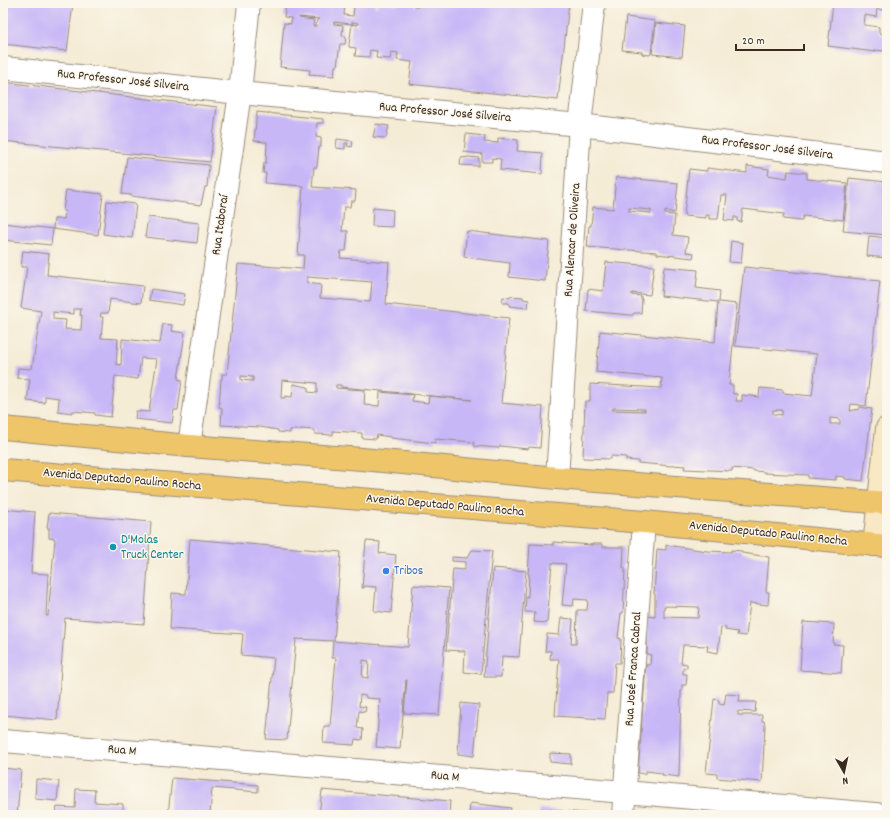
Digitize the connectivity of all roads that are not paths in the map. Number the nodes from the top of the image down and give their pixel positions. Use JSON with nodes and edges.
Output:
{"nodes":[{"id":1,"x":249,"y":3,"type":"edge"},
{"id":2,"x":594,"y":3,"type":"edge"},
{"id":3,"x":3,"y":68,"type":"edge"},
{"id":4,"x":240,"y":93,"type":"junction"},
{"id":5,"x":580,"y":125,"type":"junction"},
{"id":6,"x":887,"y":162,"type":"edge"},
{"id":7,"x":3,"y":428,"type":"edge"},
{"id":8,"x":887,"y":428,"type":"edge"},
{"id":9,"x":189,"y":446,"type":"junction"},
{"id":10,"x":3,"y":470,"type":"edge"},
{"id":11,"x":557,"y":478,"type":"junction"},
{"id":12,"x":883,"y":502,"type":"edge"},
{"id":13,"x":644,"y":522,"type":"junction"},
{"id":14,"x":881,"y":545,"type":"edge"},
{"id":15,"x":3,"y":741,"type":"edge"},
{"id":16,"x":626,"y":792,"type":"junction"},
{"id":17,"x":623,"y":815,"type":"edge"},
{"id":18,"x":886,"y":815,"type":"edge"}],
"edges":[{"from":1,"to":4,"type":"street","name":"Rua Itaboraí"},
{"from":2,"to":5,"type":"street","name":"Rua Alencar de Oliveira"},
{"from":3,"to":4,"type":"street","name":"Rua Professor José Silveira"},
{"from":4,"to":5,"type":"street","name":"Rua Professor José Silveira"},
{"from":4,"to":9,"type":"street","name":"Rua Itaboraí"},
{"from":5,"to":6,"type":"street","name":"Rua Professor José Silveira"},
{"from":5,"to":11,"type":"street","name":"Rua Alencar de Oliveira"},
{"from":7,"to":9,"type":"main road"},
{"from":8,"to":12,"type":"main road"},
{"from":9,"to":11,"type":"main road"},
{"from":10,"to":13,"type":"main road","name":"Avenida Deputado Paulino Rocha"},
{"from":11,"to":12,"type":"main road"},
{"from":12,"to":14,"type":"main road"},
{"from":13,"to":14,"type":"main road","name":"Avenida Deputado Paulino Rocha"},
{"from":13,"to":16,"type":"street","name":"Rua José Franca Cabral"},
{"from":15,"to":16,"type":"street","name":"Rua M"},
{"from":16,"to":17,"type":"street","name":"Rua José Franca Cabral"},
{"from":16,"to":18,"type":"street","name":"Rua M"}]}
